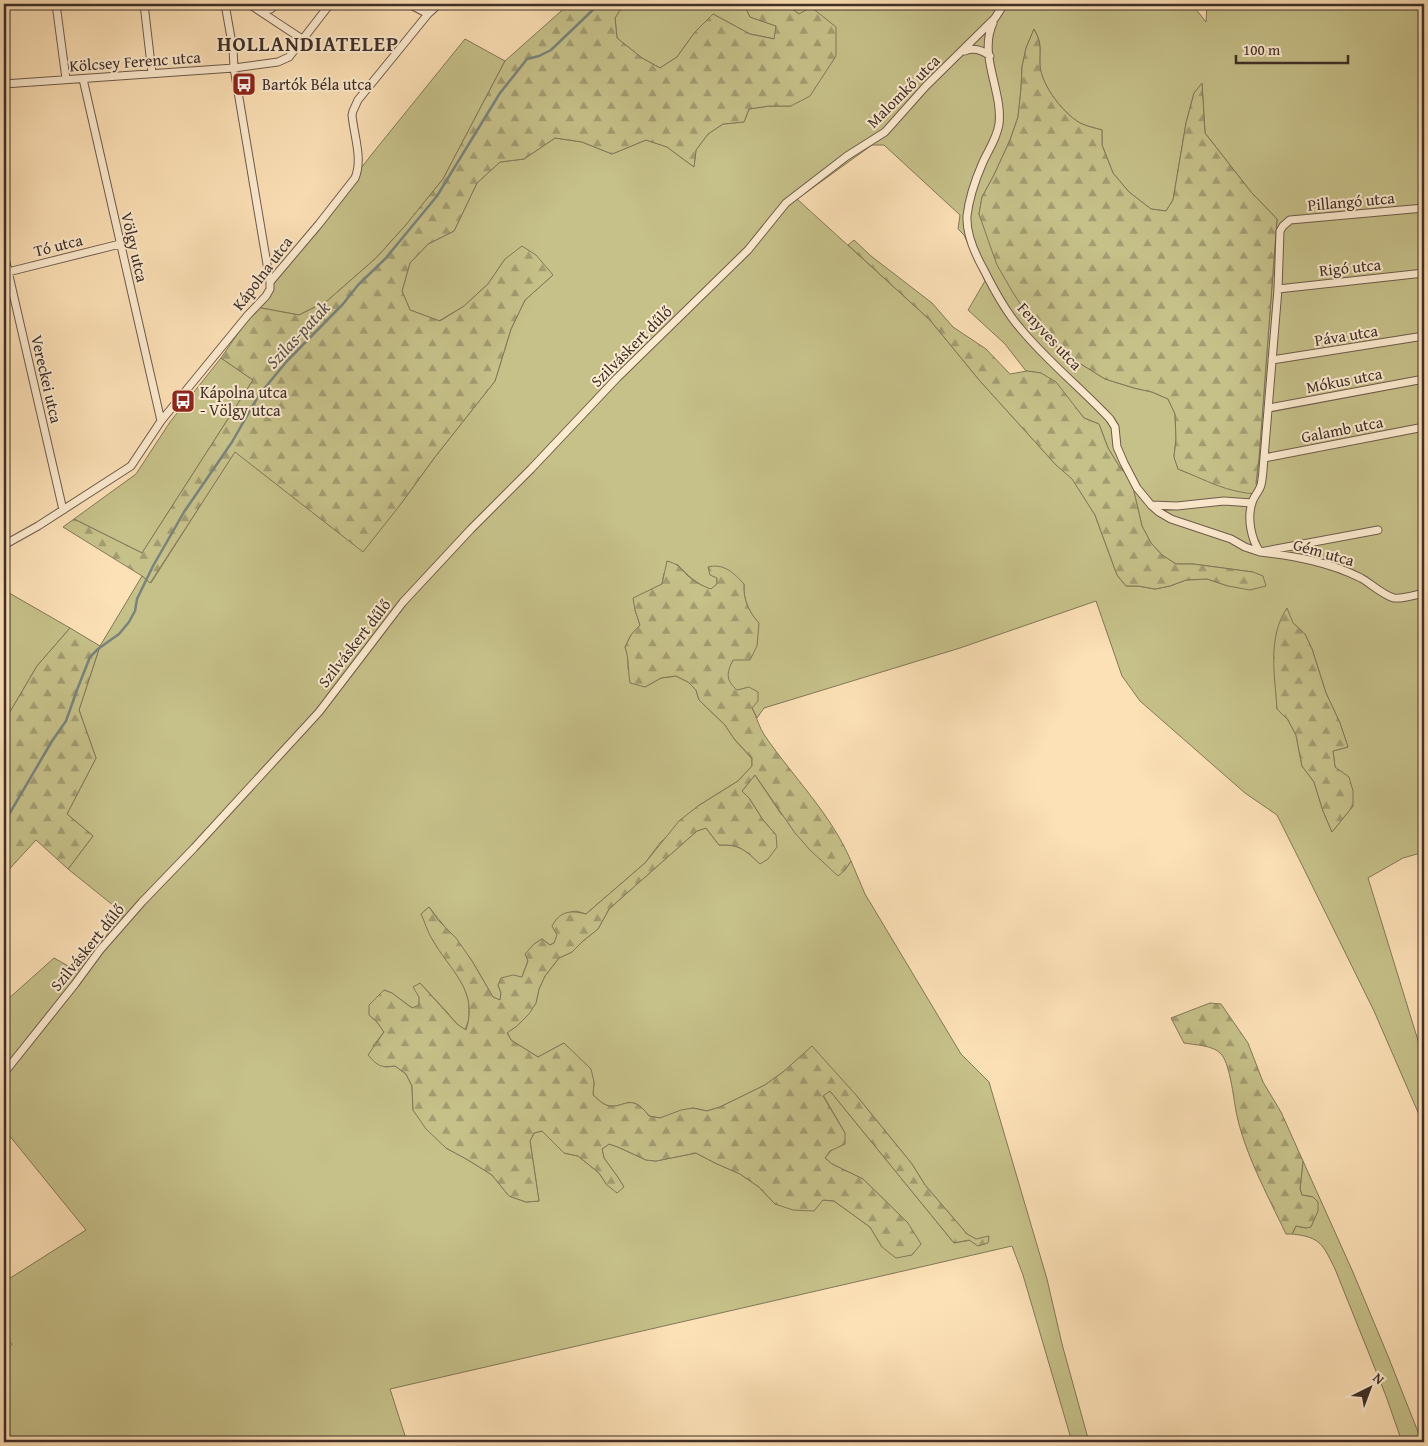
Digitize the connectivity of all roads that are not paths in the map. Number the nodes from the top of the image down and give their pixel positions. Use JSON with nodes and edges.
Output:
{"nodes":[{"id":1,"x":56,"y":4,"type":"edge"},
{"id":2,"x":144,"y":4,"type":"edge"},
{"id":3,"x":225,"y":4,"type":"edge"},
{"id":4,"x":249,"y":4,"type":"edge"},
{"id":5,"x":275,"y":4,"type":"edge"},
{"id":6,"x":330,"y":4,"type":"edge"},
{"id":7,"x":409,"y":4,"type":"edge"},
{"id":8,"x":439,"y":4,"type":"edge"},
{"id":9,"x":1004,"y":4,"type":"edge"},
{"id":10,"x":260,"y":11,"type":"junction"},
{"id":11,"x":428,"y":14,"type":"junction"},
{"id":12,"x":995,"y":18,"type":"junction"},
{"id":13,"x":302,"y":39,"type":"junction"},
{"id":14,"x":963,"y":51,"type":"junction"},
{"id":15,"x":990,"y":56,"type":"junction"},
{"id":16,"x":234,"y":68,"type":"junction"},
{"id":17,"x":152,"y":73,"type":"junction"},
{"id":18,"x":66,"y":79,"type":"junction"},
{"id":19,"x":83,"y":79,"type":"junction"},
{"id":20,"x":4,"y":84,"type":"edge"},
{"id":21,"x":1424,"y":208,"type":"edge"},
{"id":22,"x":120,"y":244,"type":"junction"},
{"id":23,"x":748,"y":250,"type":"joint"},
{"id":24,"x":4,"y":254,"type":"edge"},
{"id":25,"x":6,"y":272,"type":"edge"},
{"id":26,"x":1424,"y":273,"type":"edge"},
{"id":27,"x":270,"y":282,"type":"junction"},
{"id":28,"x":1278,"y":289,"type":"junction"},
{"id":29,"x":1424,"y":336,"type":"edge"},
{"id":30,"x":1272,"y":360,"type":"junction"},
{"id":31,"x":1424,"y":379,"type":"edge"},
{"id":32,"x":1269,"y":408,"type":"junction"},
{"id":33,"x":161,"y":421,"type":"junction"},
{"id":34,"x":1424,"y":427,"type":"edge"},
{"id":35,"x":1264,"y":458,"type":"junction"},
{"id":36,"x":1252,"y":503,"type":"junction"},
{"id":37,"x":1151,"y":505,"type":"junction"},
{"id":38,"x":63,"y":510,"type":"junction"},
{"id":39,"x":1378,"y":530,"type":"dead end"},
{"id":40,"x":4,"y":545,"type":"edge"},
{"id":41,"x":1260,"y":552,"type":"junction"},
{"id":42,"x":1424,"y":593,"type":"edge"},
{"id":43,"x":4,"y":1073,"type":"edge"}],
"edges":[{"from":1,"to":18,"type":"street"},
{"from":2,"to":17,"type":"street"},
{"from":3,"to":16,"type":"street"},
{"from":4,"to":10,"type":"street"},
{"from":5,"to":10,"type":"street"},
{"from":6,"to":13,"type":"street","name":"Kölcsey Ferenc utca"},
{"from":7,"to":11,"type":"street"},
{"from":8,"to":11,"type":"street","name":"Kápolna utca"},
{"from":9,"to":12,"type":"street","name":"Malomkő utca"},
{"from":10,"to":13,"type":"street"},
{"from":11,"to":27,"type":"street","name":"Kápolna utca"},
{"from":12,"to":14,"type":"street","name":"Malomkő utca"},
{"from":12,"to":15,"type":"street","name":"Fenyves utca"},
{"from":13,"to":16,"type":"street","name":"Kölcsey Ferenc utca"},
{"from":14,"to":15,"type":"street"},
{"from":14,"to":23,"type":"street","name":"Malomkő utca"},
{"from":15,"to":37,"type":"street","name":"Fenyves utca"},
{"from":16,"to":17,"type":"street","name":"Kölcsey Ferenc utca"},
{"from":16,"to":27,"type":"street"},
{"from":17,"to":19,"type":"street","name":"Kölcsey Ferenc utca"},
{"from":18,"to":19,"type":"street","name":"Kölcsey Ferenc utca"},
{"from":18,"to":20,"type":"street","name":"Kölcsey Ferenc utca"},
{"from":19,"to":22,"type":"street","name":"Völgy utca"},
{"from":21,"to":28,"type":"street","name":"Pillangó utca"},
{"from":22,"to":25,"type":"street","name":"Tó utca"},
{"from":22,"to":33,"type":"street","name":"Völgy utca"},
{"from":23,"to":43,"type":"street","name":"Szilváskert dűlő"},
{"from":24,"to":25,"type":"street","name":"Vereckei utca"},
{"from":25,"to":38,"type":"street","name":"Vereckei utca"},
{"from":26,"to":28,"type":"street","name":"Rigó utca"},
{"from":27,"to":33,"type":"street","name":"Kápolna utca"},
{"from":28,"to":30,"type":"street"},
{"from":29,"to":30,"type":"street","name":"Páva utca"},
{"from":30,"to":32,"type":"street"},
{"from":31,"to":32,"type":"street","name":"Mókus utca"},
{"from":32,"to":35,"type":"street"},
{"from":33,"to":38,"type":"street","name":"Kápolna utca"},
{"from":34,"to":35,"type":"street","name":"Galamb utca"},
{"from":35,"to":36,"type":"street"},
{"from":36,"to":37,"type":"street"},
{"from":36,"to":41,"type":"street"},
{"from":37,"to":41,"type":"street","name":"Fenyves utca"},
{"from":38,"to":40,"type":"street","name":"Kápolna utca"},
{"from":39,"to":41,"type":"street"},
{"from":41,"to":42,"type":"street","name":"Gém utca"}]}
